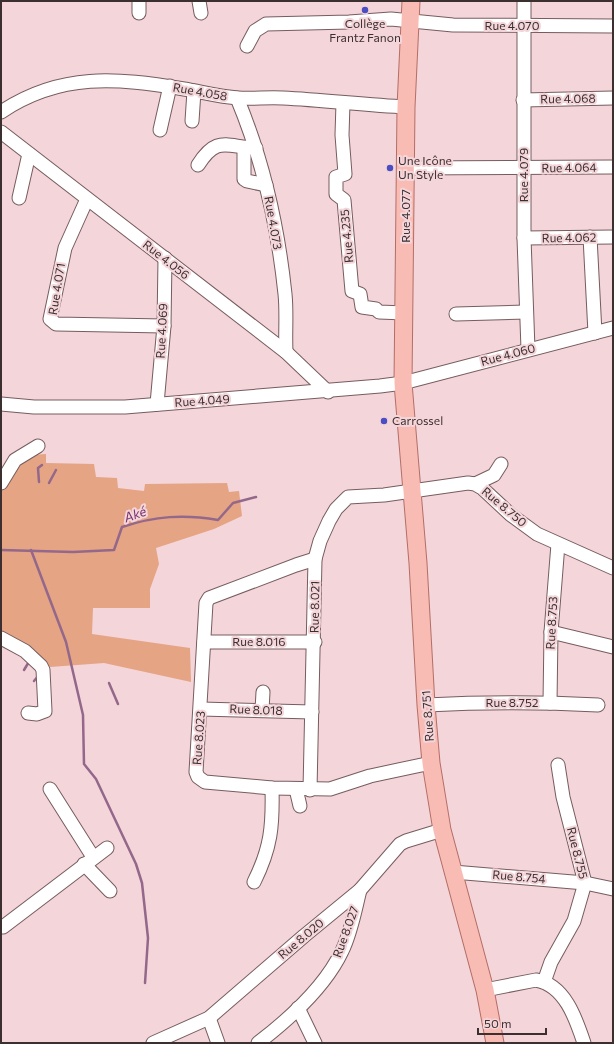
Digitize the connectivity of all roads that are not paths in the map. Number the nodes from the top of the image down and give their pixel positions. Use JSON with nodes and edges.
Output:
{"nodes":[{"id":1,"x":411,"y":1,"type":"edge"},
{"id":2,"x":524,"y":1,"type":"edge"},
{"id":3,"x":410,"y":21,"type":"junction"},
{"id":4,"x":524,"y":26,"type":"junction"},
{"id":5,"x":613,"y":26,"type":"edge"},
{"id":6,"x":247,"y":46,"type":"dead end"},
{"id":7,"x":170,"y":86,"type":"junction"},
{"id":8,"x":194,"y":91,"type":"junction"},
{"id":9,"x":237,"y":98,"type":"junction"},
{"id":10,"x":613,"y":98,"type":"edge"},
{"id":11,"x":523,"y":100,"type":"junction"},
{"id":12,"x":343,"y":103,"type":"junction"},
{"id":13,"x":406,"y":107,"type":"junction"},
{"id":14,"x":1,"y":112,"type":"edge"},
{"id":15,"x":192,"y":121,"type":"dead end"},
{"id":16,"x":160,"y":130,"type":"dead end"},
{"id":17,"x":1,"y":132,"type":"edge"},
{"id":18,"x":250,"y":148,"type":"junction"},
{"id":19,"x":29,"y":154,"type":"junction"},
{"id":20,"x":198,"y":165,"type":"dead end"},
{"id":21,"x":613,"y":167,"type":"edge"},
{"id":22,"x":406,"y":168,"type":"junction"},
{"id":23,"x":524,"y":169,"type":"junction"},
{"id":24,"x":266,"y":185,"type":"junction"},
{"id":25,"x":19,"y":198,"type":"dead end"},
{"id":26,"x":87,"y":199,"type":"junction"},
{"id":27,"x":590,"y":237,"type":"junction"},
{"id":28,"x":613,"y":237,"type":"edge"},
{"id":29,"x":524,"y":238,"type":"junction"},
{"id":30,"x":165,"y":258,"type":"junction"},
{"id":31,"x":526,"y":312,"type":"junction"},
{"id":32,"x":405,"y":313,"type":"junction"},
{"id":33,"x":456,"y":314,"type":"dead end"},
{"id":34,"x":164,"y":326,"type":"junction"},
{"id":35,"x":613,"y":328,"type":"edge"},
{"id":36,"x":595,"y":333,"type":"junction"},
{"id":37,"x":528,"y":349,"type":"junction"},
{"id":38,"x":286,"y":352,"type":"junction"},
{"id":39,"x":403,"y":383,"type":"junction"},
{"id":40,"x":328,"y":392,"type":"junction"},
{"id":41,"x":1,"y":404,"type":"edge"},
{"id":42,"x":157,"y":404,"type":"junction"},
{"id":43,"x":38,"y":446,"type":"dead end"},
{"id":44,"x":501,"y":464,"type":"dead end"},
{"id":45,"x":1,"y":483,"type":"edge"},
{"id":46,"x":475,"y":484,"type":"junction"},
{"id":47,"x":411,"y":492,"type":"junction"},
{"id":48,"x":558,"y":544,"type":"junction"},
{"id":49,"x":315,"y":559,"type":"junction"},
{"id":50,"x":613,"y":568,"type":"edge"},
{"id":51,"x":551,"y":632,"type":"junction"},
{"id":52,"x":1,"y":638,"type":"edge"},
{"id":53,"x":204,"y":642,"type":"junction"},
{"id":54,"x":314,"y":642,"type":"junction"},
{"id":55,"x":613,"y":647,"type":"edge"},
{"id":56,"x":262,"y":692,"type":"dead end"},
{"id":57,"x":550,"y":702,"type":"junction"},
{"id":58,"x":426,"y":705,"type":"junction"},
{"id":59,"x":598,"y":705,"type":"dead end"},
{"id":60,"x":201,"y":709,"type":"junction"},
{"id":61,"x":262,"y":710,"type":"junction"},
{"id":62,"x":312,"y":712,"type":"junction"},
{"id":63,"x":28,"y":713,"type":"dead end"},
{"id":64,"x":432,"y":763,"type":"junction"},
{"id":65,"x":558,"y":764,"type":"dead end"},
{"id":66,"x":272,"y":788,"type":"junction"},
{"id":67,"x":50,"y":789,"type":"dead end"},
{"id":68,"x":296,"y":789,"type":"junction"},
{"id":69,"x":310,"y":790,"type":"junction"},
{"id":70,"x":300,"y":806,"type":"dead end"},
{"id":71,"x":442,"y":830,"type":"junction"},
{"id":72,"x":107,"y":848,"type":"dead end"},
{"id":73,"x":88,"y":860,"type":"junction"},
{"id":74,"x":453,"y":872,"type":"junction"},
{"id":75,"x":254,"y":882,"type":"dead end"},
{"id":76,"x":585,"y":883,"type":"junction"},
{"id":77,"x":613,"y":889,"type":"edge"},
{"id":78,"x":360,"y":890,"type":"junction"},
{"id":79,"x":110,"y":891,"type":"dead end"},
{"id":80,"x":2,"y":927,"type":"edge"},
{"id":81,"x":544,"y":982,"type":"junction"},
{"id":82,"x":485,"y":990,"type":"junction"},
{"id":83,"x":298,"y":1008,"type":"junction"},
{"id":84,"x":209,"y":1018,"type":"junction"},
{"id":85,"x":153,"y":1043,"type":"edge"},
{"id":86,"x":218,"y":1043,"type":"edge"},
{"id":87,"x":258,"y":1043,"type":"edge"},
{"id":88,"x":315,"y":1043,"type":"edge"},
{"id":89,"x":495,"y":1043,"type":"edge"},
{"id":90,"x":584,"y":1043,"type":"edge"}],
"edges":[{"from":1,"to":3,"type":"main road","name":"Rue 4.077"},
{"from":2,"to":4,"type":"street","name":"Rue 4.079"},
{"from":3,"to":4,"type":"street","name":"Rue 4.070"},
{"from":3,"to":6,"type":"street","name":"Rue 4.070"},
{"from":3,"to":13,"type":"main road","name":"Rue 4.077"},
{"from":4,"to":5,"type":"street","name":"Rue 4.070"},
{"from":4,"to":11,"type":"street","name":"Rue 4.079"},
{"from":7,"to":8,"type":"street","name":"Rue 4.058"},
{"from":7,"to":14,"type":"street","name":"Rue 4.058"},
{"from":7,"to":16,"type":"street"},
{"from":8,"to":9,"type":"street","name":"Rue 4.058"},
{"from":8,"to":15,"type":"street"},
{"from":9,"to":12,"type":"street","name":"Rue 4.058"},
{"from":9,"to":18,"type":"street","name":"Rue 4.073"},
{"from":10,"to":11,"type":"street","name":"Rue 4.068"},
{"from":11,"to":23,"type":"street","name":"Rue 4.079"},
{"from":12,"to":13,"type":"street","name":"Rue 4.058"},
{"from":12,"to":32,"type":"street","name":"Rue 4.235"},
{"from":13,"to":22,"type":"main road","name":"Rue 4.077"},
{"from":17,"to":19,"type":"street","name":"Rue 4.056"},
{"from":18,"to":20,"type":"street"},
{"from":18,"to":24,"type":"street","name":"Rue 4.073"},
{"from":18,"to":24,"type":"street"},
{"from":19,"to":25,"type":"street"},
{"from":19,"to":26,"type":"street","name":"Rue 4.056"},
{"from":21,"to":23,"type":"street","name":"Rue 4.064"},
{"from":22,"to":23,"type":"street","name":"Rue 4.064"},
{"from":22,"to":32,"type":"main road","name":"Rue 4.077"},
{"from":23,"to":29,"type":"street","name":"Rue 4.079"},
{"from":24,"to":38,"type":"street","name":"Rue 4.073"},
{"from":26,"to":30,"type":"street","name":"Rue 4.056"},
{"from":26,"to":34,"type":"street","name":"Rue 4.071"},
{"from":27,"to":28,"type":"street","name":"Rue 4.062"},
{"from":27,"to":29,"type":"street","name":"Rue 4.062"},
{"from":27,"to":36,"type":"street"},
{"from":29,"to":31,"type":"street","name":"Rue 4.079"},
{"from":30,"to":34,"type":"street","name":"Rue 4.069"},
{"from":30,"to":38,"type":"street","name":"Rue 4.056"},
{"from":31,"to":33,"type":"street"},
{"from":31,"to":37,"type":"street","name":"Rue 4.079"},
{"from":32,"to":39,"type":"main road","name":"Rue 4.077"},
{"from":34,"to":42,"type":"street","name":"Rue 4.069"},
{"from":35,"to":36,"type":"street","name":"Rue 4.060"},
{"from":36,"to":37,"type":"street","name":"Rue 4.060"},
{"from":37,"to":39,"type":"street","name":"Rue 4.060"},
{"from":38,"to":40,"type":"street","name":"Rue 4.056"},
{"from":39,"to":40,"type":"street","name":"Rue 4.049"},
{"from":39,"to":47,"type":"main road","name":"Rue 8.751"},
{"from":40,"to":42,"type":"street","name":"Rue 4.049"},
{"from":41,"to":42,"type":"street","name":"Rue 4.049"},
{"from":43,"to":45,"type":"street"},
{"from":44,"to":46,"type":"street"},
{"from":46,"to":47,"type":"street","name":"Rue 8.750"},
{"from":46,"to":48,"type":"street","name":"Rue 8.750"},
{"from":47,"to":49,"type":"street","name":"Rue 8.021"},
{"from":47,"to":58,"type":"main road","name":"Rue 8.751"},
{"from":48,"to":50,"type":"street","name":"Rue 8.750"},
{"from":48,"to":51,"type":"street","name":"Rue 8.753"},
{"from":49,"to":53,"type":"street","name":"Rue 8.023"},
{"from":49,"to":54,"type":"street","name":"Rue 8.021"},
{"from":51,"to":55,"type":"street"},
{"from":51,"to":57,"type":"street","name":"Rue 8.753"},
{"from":52,"to":63,"type":"street"},
{"from":53,"to":54,"type":"street","name":"Rue 8.016"},
{"from":53,"to":60,"type":"street","name":"Rue 8.023"},
{"from":54,"to":62,"type":"street","name":"Rue 8.021"},
{"from":56,"to":61,"type":"street"},
{"from":57,"to":58,"type":"street","name":"Rue 8.752"},
{"from":57,"to":59,"type":"street","name":"Rue 8.752"},
{"from":58,"to":64,"type":"main road","name":"Rue 8.751"},
{"from":60,"to":61,"type":"street","name":"Rue 8.018"},
{"from":60,"to":66,"type":"street","name":"Rue 8.023"},
{"from":61,"to":62,"type":"street","name":"Rue 8.018"},
{"from":62,"to":69,"type":"street","name":"Rue 8.021"},
{"from":64,"to":69,"type":"street","name":"Rue 8.023"},
{"from":64,"to":71,"type":"main road","name":"Rue 8.751"},
{"from":65,"to":76,"type":"street","name":"Rue 8.755"},
{"from":66,"to":68,"type":"street","name":"Rue 8.023"},
{"from":66,"to":75,"type":"street"},
{"from":67,"to":73,"type":"street"},
{"from":68,"to":69,"type":"street","name":"Rue 8.023"},
{"from":68,"to":70,"type":"street"},
{"from":71,"to":74,"type":"main road","name":"Rue 8.751"},
{"from":71,"to":78,"type":"street","name":"Rue 8.020"},
{"from":72,"to":73,"type":"street"},
{"from":73,"to":79,"type":"street"},
{"from":73,"to":80,"type":"street"},
{"from":74,"to":76,"type":"street","name":"Rue 8.754"},
{"from":74,"to":82,"type":"main road","name":"Rue 8.751"},
{"from":76,"to":77,"type":"street","name":"Rue 8.754"},
{"from":76,"to":81,"type":"street","name":"Rue 8.755"},
{"from":78,"to":83,"type":"street","name":"Rue 8.027"},
{"from":78,"to":84,"type":"street","name":"Rue 8.020"},
{"from":81,"to":82,"type":"street"},
{"from":81,"to":90,"type":"street"},
{"from":82,"to":89,"type":"main road","name":"Rue 8.751"},
{"from":83,"to":87,"type":"street","name":"Rue 8.027"},
{"from":83,"to":88,"type":"street"},
{"from":84,"to":85,"type":"street","name":"Rue 8.020"},
{"from":84,"to":86,"type":"street"}]}
